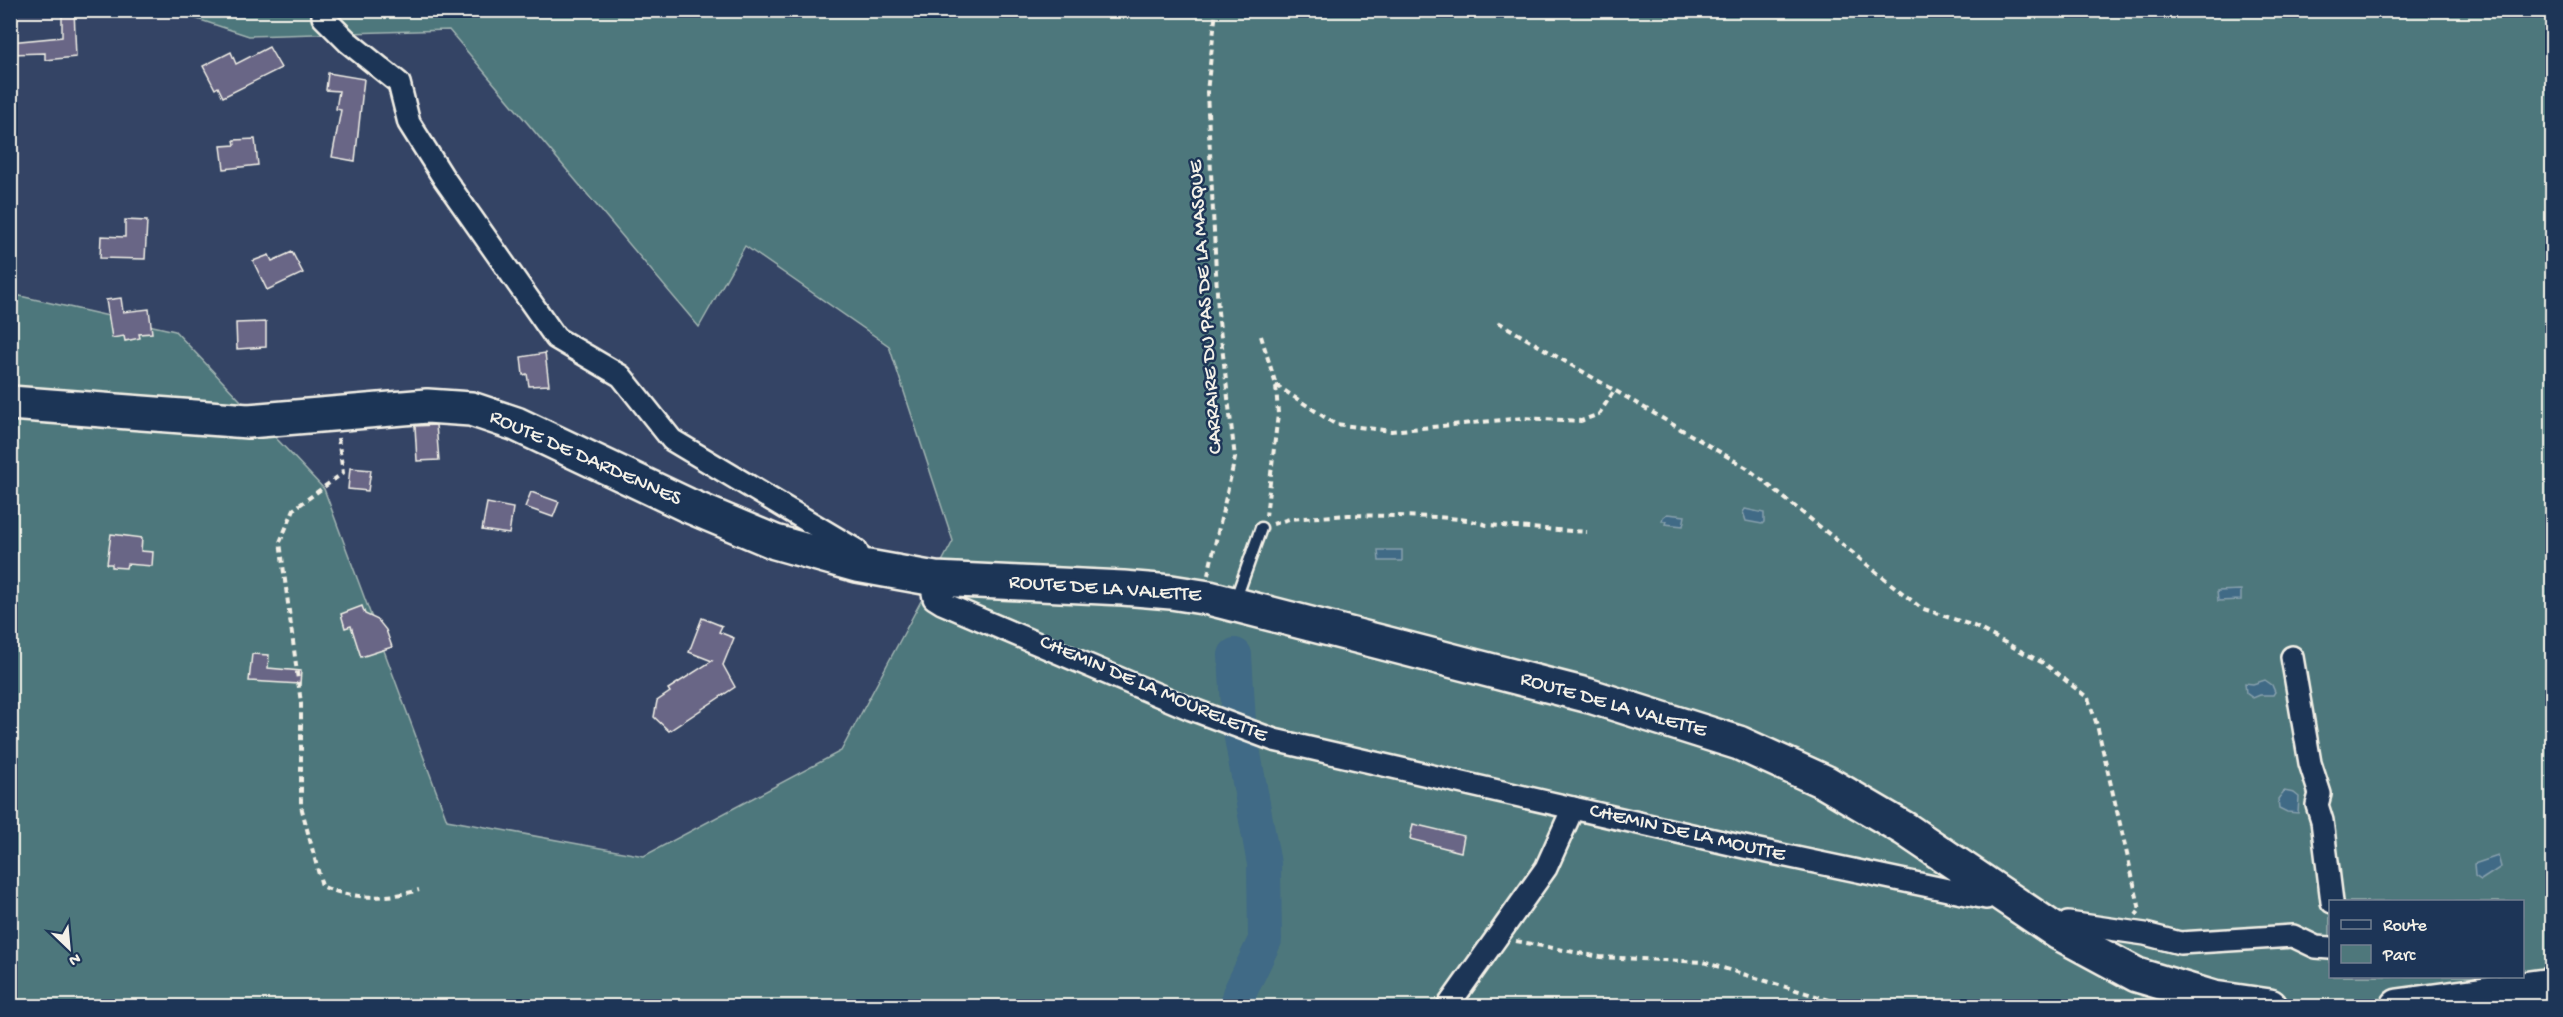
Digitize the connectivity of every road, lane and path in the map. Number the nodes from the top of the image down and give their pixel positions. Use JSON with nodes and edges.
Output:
{"nodes":[{"id":1,"x":323,"y":10,"type":"edge"},
{"id":2,"x":1216,"y":10,"type":"edge"},
{"id":3,"x":1498,"y":322,"type":"dead end"},
{"id":4,"x":1261,"y":336,"type":"dead end"},
{"id":5,"x":1276,"y":386,"type":"junction"},
{"id":6,"x":1614,"y":391,"type":"junction"},
{"id":7,"x":10,"y":403,"type":"edge"},
{"id":8,"x":334,"y":413,"type":"junction"},
{"id":9,"x":1261,"y":528,"type":"junction"},
{"id":10,"x":1587,"y":532,"type":"dead end"},
{"id":11,"x":857,"y":566,"type":"junction"},
{"id":12,"x":898,"y":573,"type":"joint"},
{"id":13,"x":935,"y":579,"type":"junction"},
{"id":14,"x":1221,"y":601,"type":"junction"},
{"id":15,"x":2292,"y":657,"type":"dead end"},
{"id":16,"x":1573,"y":808,"type":"junction"},
{"id":17,"x":418,"y":890,"type":"dead end"},
{"id":18,"x":1994,"y":890,"type":"junction"},
{"id":19,"x":2332,"y":900,"type":"edge"},
{"id":20,"x":2127,"y":932,"type":"junction"},
{"id":21,"x":2059,"y":933,"type":"junction"},
{"id":22,"x":1497,"y":937,"type":"junction"},
{"id":23,"x":2329,"y":948,"type":"edge"},
{"id":24,"x":2553,"y":969,"type":"edge"},
{"id":25,"x":2524,"y":977,"type":"edge"},
{"id":26,"x":2520,"y":978,"type":"edge"},
{"id":27,"x":2553,"y":985,"type":"edge"},
{"id":28,"x":2444,"y":999,"type":"junction"},
{"id":29,"x":1448,"y":1006,"type":"edge"},
{"id":30,"x":1848,"y":1006,"type":"edge"},
{"id":31,"x":2270,"y":1006,"type":"edge"},
{"id":32,"x":2398,"y":1006,"type":"edge"}],
"edges":[{"from":1,"to":11,"type":"street"},
{"from":2,"to":14,"type":"path","name":"CARRAIRE DU PAS DE LA MASQUE"},
{"from":3,"to":6,"type":"path"},
{"from":4,"to":5,"type":"path"},
{"from":5,"to":6,"type":"path"},
{"from":5,"to":9,"type":"path"},
{"from":6,"to":20,"type":"path"},
{"from":7,"to":8,"type":"main road","name":"ROUTE DE DARDENNES"},
{"from":8,"to":11,"type":"main road","name":"ROUTE DE DARDENNES"},
{"from":8,"to":17,"type":"path"},
{"from":9,"to":10,"type":"path"},
{"from":9,"to":14,"type":"lane"},
{"from":11,"to":12,"type":"main road","name":"ROUTE DE DARDENNES"},
{"from":12,"to":13,"type":"main road","name":"ROUTE DE LA VALETTE"},
{"from":13,"to":14,"type":"main road","name":"ROUTE DE LA VALETTE"},
{"from":13,"to":16,"type":"street","name":"CHEMIN DE LA MOURELETTE"},
{"from":14,"to":18,"type":"main road","name":"ROUTE DE LA VALETTE"},
{"from":15,"to":19,"type":"street"},
{"from":16,"to":18,"type":"street","name":"CHEMIN DE LA MOUTTE"},
{"from":16,"to":22,"type":"street","name":"CHEMIN DE LA MOUTTE"},
{"from":18,"to":21,"type":"main road","name":"ROUTE DE LA VALETTE"},
{"from":20,"to":21,"type":"street"},
{"from":20,"to":23,"type":"street"},
{"from":21,"to":31,"type":"main road","name":"ROUTE DE LA VALETTE"},
{"from":22,"to":29,"type":"street","name":"CHEMIN DE LA MOUTTE"},
{"from":22,"to":30,"type":"path"},
{"from":24,"to":25,"type":"main road"},
{"from":26,"to":28,"type":"main road"},
{"from":27,"to":28,"type":"main road"},
{"from":28,"to":32,"type":"main road"}]}
